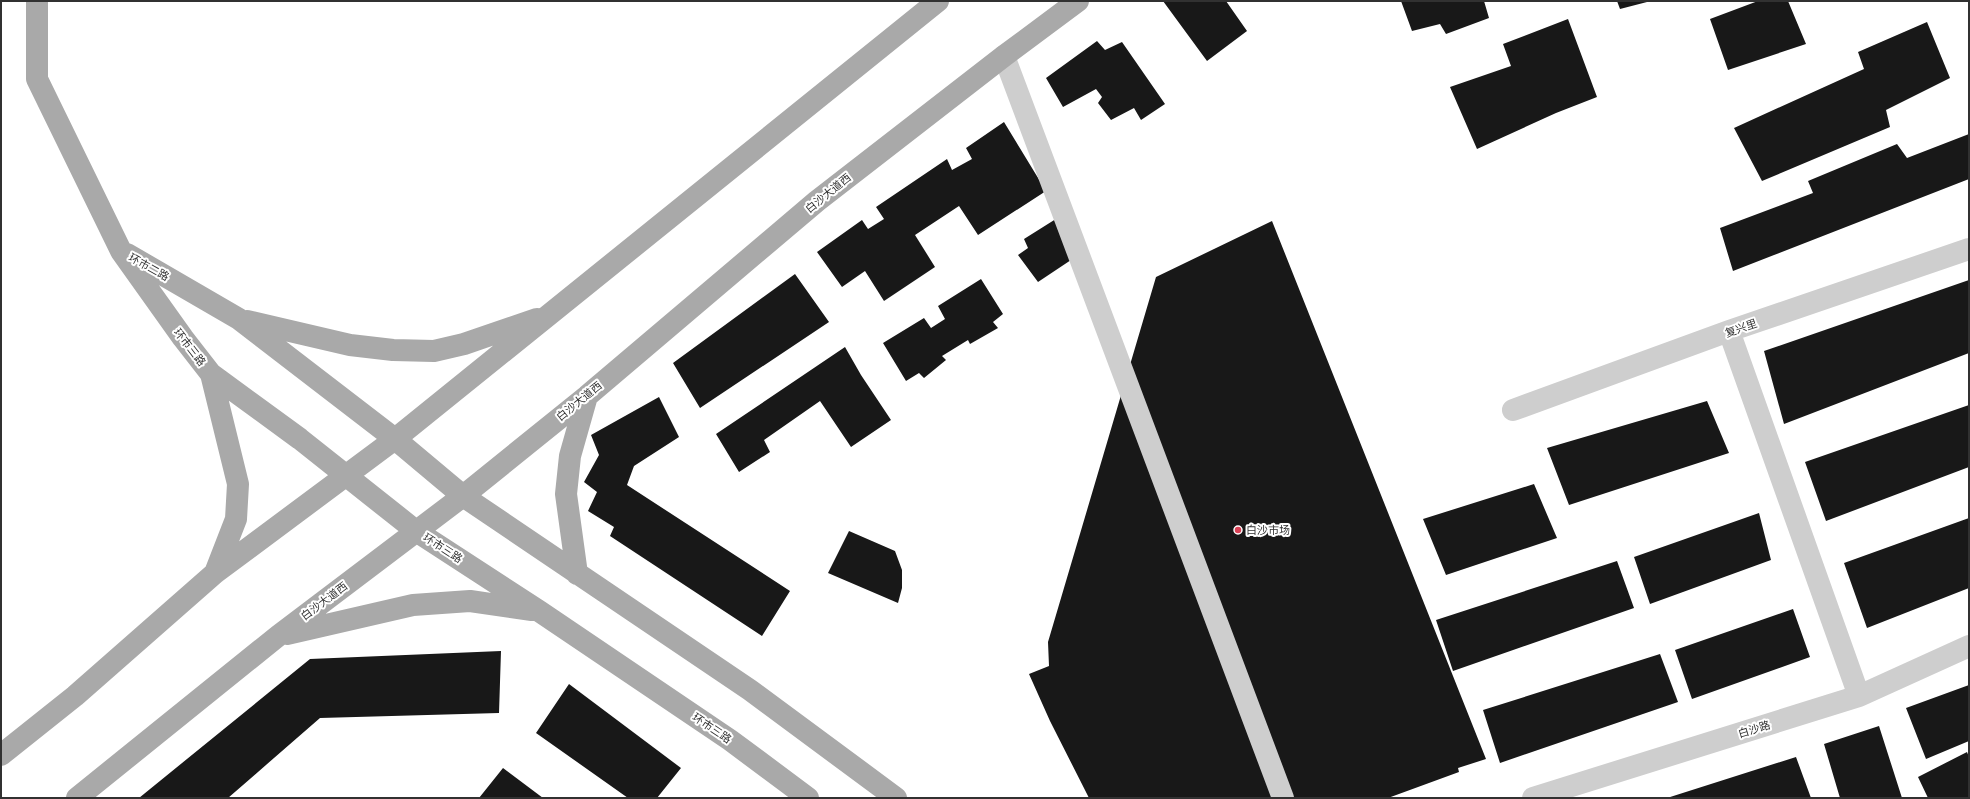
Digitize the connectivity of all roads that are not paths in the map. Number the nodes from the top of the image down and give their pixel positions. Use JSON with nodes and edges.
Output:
{"nodes":[{"id":1,"x":37,"y":1,"type":"edge"},
{"id":2,"x":938,"y":1,"type":"edge"},
{"id":3,"x":1078,"y":1,"type":"edge"},
{"id":4,"x":1004,"y":56,"type":"junction"},
{"id":5,"x":1969,"y":249,"type":"edge"},
{"id":6,"x":121,"y":251,"type":"junction"},
{"id":7,"x":553,"y":313,"type":"junction"},
{"id":8,"x":239,"y":319,"type":"junction"},
{"id":9,"x":1729,"y":331,"type":"junction"},
{"id":10,"x":211,"y":374,"type":"junction"},
{"id":11,"x":587,"y":396,"type":"junction"},
{"id":12,"x":1513,"y":410,"type":"dead end"},
{"id":13,"x":395,"y":439,"type":"junction"},
{"id":14,"x":345,"y":475,"type":"junction"},
{"id":15,"x":463,"y":496,"type":"junction"},
{"id":16,"x":416,"y":531,"type":"junction"},
{"id":17,"x":215,"y":573,"type":"junction"},
{"id":18,"x":577,"y":574,"type":"junction"},
{"id":19,"x":539,"y":611,"type":"junction"},
{"id":20,"x":278,"y":636,"type":"junction"},
{"id":21,"x":1969,"y":646,"type":"edge"},
{"id":22,"x":1859,"y":696,"type":"junction"},
{"id":23,"x":1,"y":755,"type":"edge"},
{"id":24,"x":77,"y":798,"type":"edge"},
{"id":25,"x":808,"y":798,"type":"edge"},
{"id":26,"x":896,"y":798,"type":"edge"},
{"id":27,"x":1283,"y":798,"type":"edge"},
{"id":28,"x":1533,"y":798,"type":"edge"}],
"edges":[{"from":1,"to":6,"type":"main road","name":"环市二路"},
{"from":2,"to":7,"type":"main road"},
{"from":3,"to":4,"type":"main road","name":"白沙大道西"},
{"from":4,"to":11,"type":"main road","name":"白沙大道西"},
{"from":4,"to":27,"type":"street"},
{"from":5,"to":9,"type":"street","name":"复兴里"},
{"from":6,"to":8,"type":"main road","name":"环市二路"},
{"from":6,"to":10,"type":"main road","name":"环市三路"},
{"from":7,"to":8,"type":"main road"},
{"from":7,"to":13,"type":"main road"},
{"from":8,"to":13,"type":"main road","name":"环市二路"},
{"from":9,"to":12,"type":"street","name":"复兴里"},
{"from":9,"to":22,"type":"street"},
{"from":10,"to":14,"type":"main road","name":"环市三路"},
{"from":10,"to":17,"type":"main road"},
{"from":11,"to":15,"type":"main road","name":"白沙大道西"},
{"from":11,"to":18,"type":"main road"},
{"from":13,"to":14,"type":"main road"},
{"from":13,"to":15,"type":"main road"},
{"from":14,"to":16,"type":"main road","name":"环市三路"},
{"from":14,"to":17,"type":"main road"},
{"from":15,"to":16,"type":"main road","name":"白沙大道西"},
{"from":15,"to":18,"type":"main road"},
{"from":16,"to":19,"type":"main road","name":"环市三路"},
{"from":16,"to":20,"type":"main road","name":"白沙大道西"},
{"from":17,"to":23,"type":"main road"},
{"from":18,"to":26,"type":"main road"},
{"from":19,"to":20,"type":"main road"},
{"from":19,"to":25,"type":"main road","name":"环市三路"},
{"from":20,"to":24,"type":"main road","name":"白沙大道西"},
{"from":21,"to":22,"type":"street","name":"白沙路"},
{"from":22,"to":28,"type":"street","name":"白沙路"}]}
